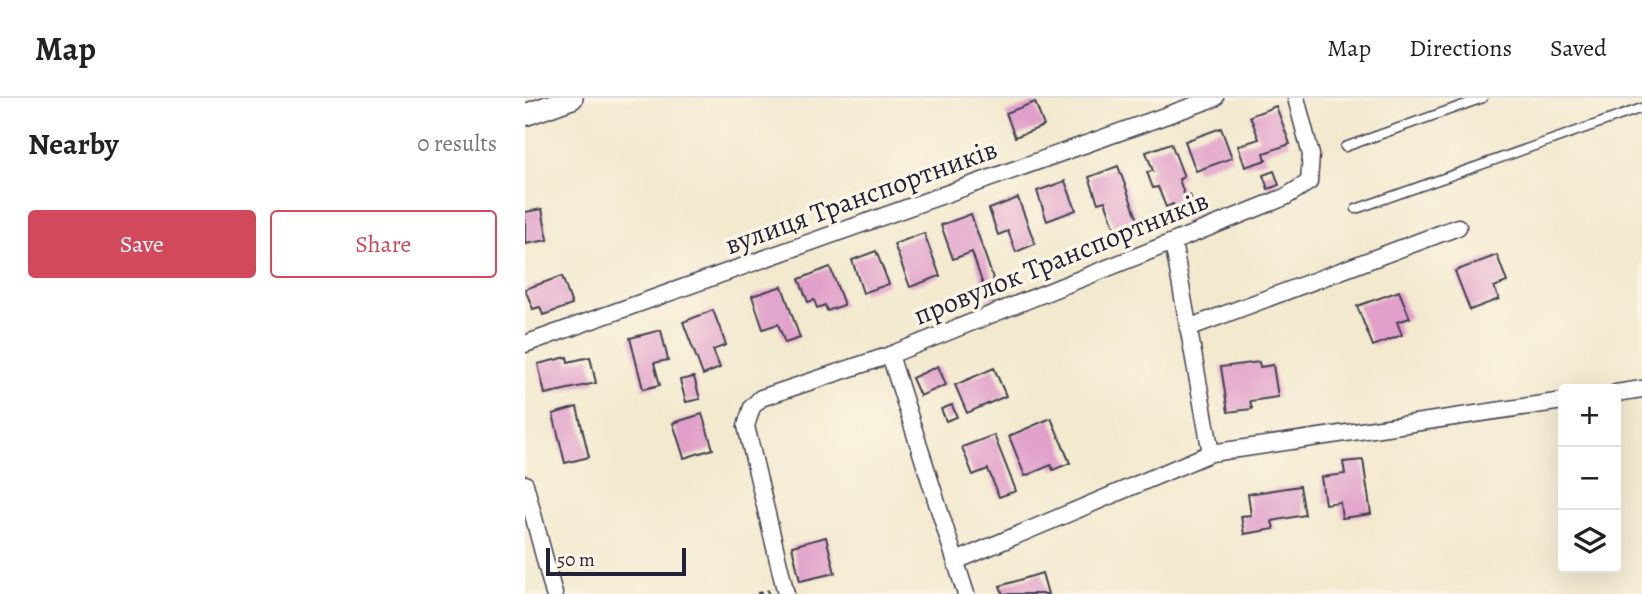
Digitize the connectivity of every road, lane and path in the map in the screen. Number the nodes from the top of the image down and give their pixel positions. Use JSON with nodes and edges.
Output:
{"nodes":[{"id":1,"x":572,"y":98,"type":"edge"},
{"id":2,"x":1215,"y":98,"type":"edge"},
{"id":3,"x":1296,"y":98,"type":"edge"},
{"id":4,"x":1483,"y":98,"type":"edge"},
{"id":5,"x":1642,"y":108,"type":"edge"},
{"id":6,"x":525,"y":115,"type":"edge"},
{"id":7,"x":1345,"y":147,"type":"dead end"},
{"id":8,"x":1356,"y":209,"type":"dead end"},
{"id":9,"x":1458,"y":227,"type":"dead end"},
{"id":10,"x":1173,"y":242,"type":"junction"},
{"id":11,"x":1188,"y":328,"type":"junction"},
{"id":12,"x":525,"y":344,"type":"edge"},
{"id":13,"x":890,"y":355,"type":"junction"},
{"id":14,"x":1642,"y":389,"type":"edge"},
{"id":15,"x":1621,"y":392,"type":"edge"},
{"id":16,"x":1558,"y":402,"type":"edge"},
{"id":17,"x":1211,"y":453,"type":"junction"},
{"id":18,"x":525,"y":484,"type":"edge"},
{"id":19,"x":956,"y":561,"type":"junction"},
{"id":20,"x":554,"y":594,"type":"edge"},
{"id":21,"x":786,"y":594,"type":"edge"},
{"id":22,"x":966,"y":594,"type":"edge"}],
"edges":[{"from":1,"to":6,"type":"main road"},
{"from":2,"to":12,"type":"street","name":"вулиця Транспортників"},
{"from":3,"to":10,"type":"street","name":"провулок Транспортників"},
{"from":4,"to":7,"type":"lane"},
{"from":5,"to":8,"type":"lane"},
{"from":9,"to":11,"type":"street"},
{"from":10,"to":11,"type":"street"},
{"from":10,"to":13,"type":"street","name":"провулок Транспортників"},
{"from":11,"to":17,"type":"street"},
{"from":13,"to":19,"type":"street"},
{"from":13,"to":21,"type":"street","name":"провулок Транспортників"},
{"from":14,"to":15,"type":"street"},
{"from":16,"to":17,"type":"street"},
{"from":17,"to":19,"type":"street"},
{"from":18,"to":20,"type":"street"},
{"from":19,"to":22,"type":"street"}]}
